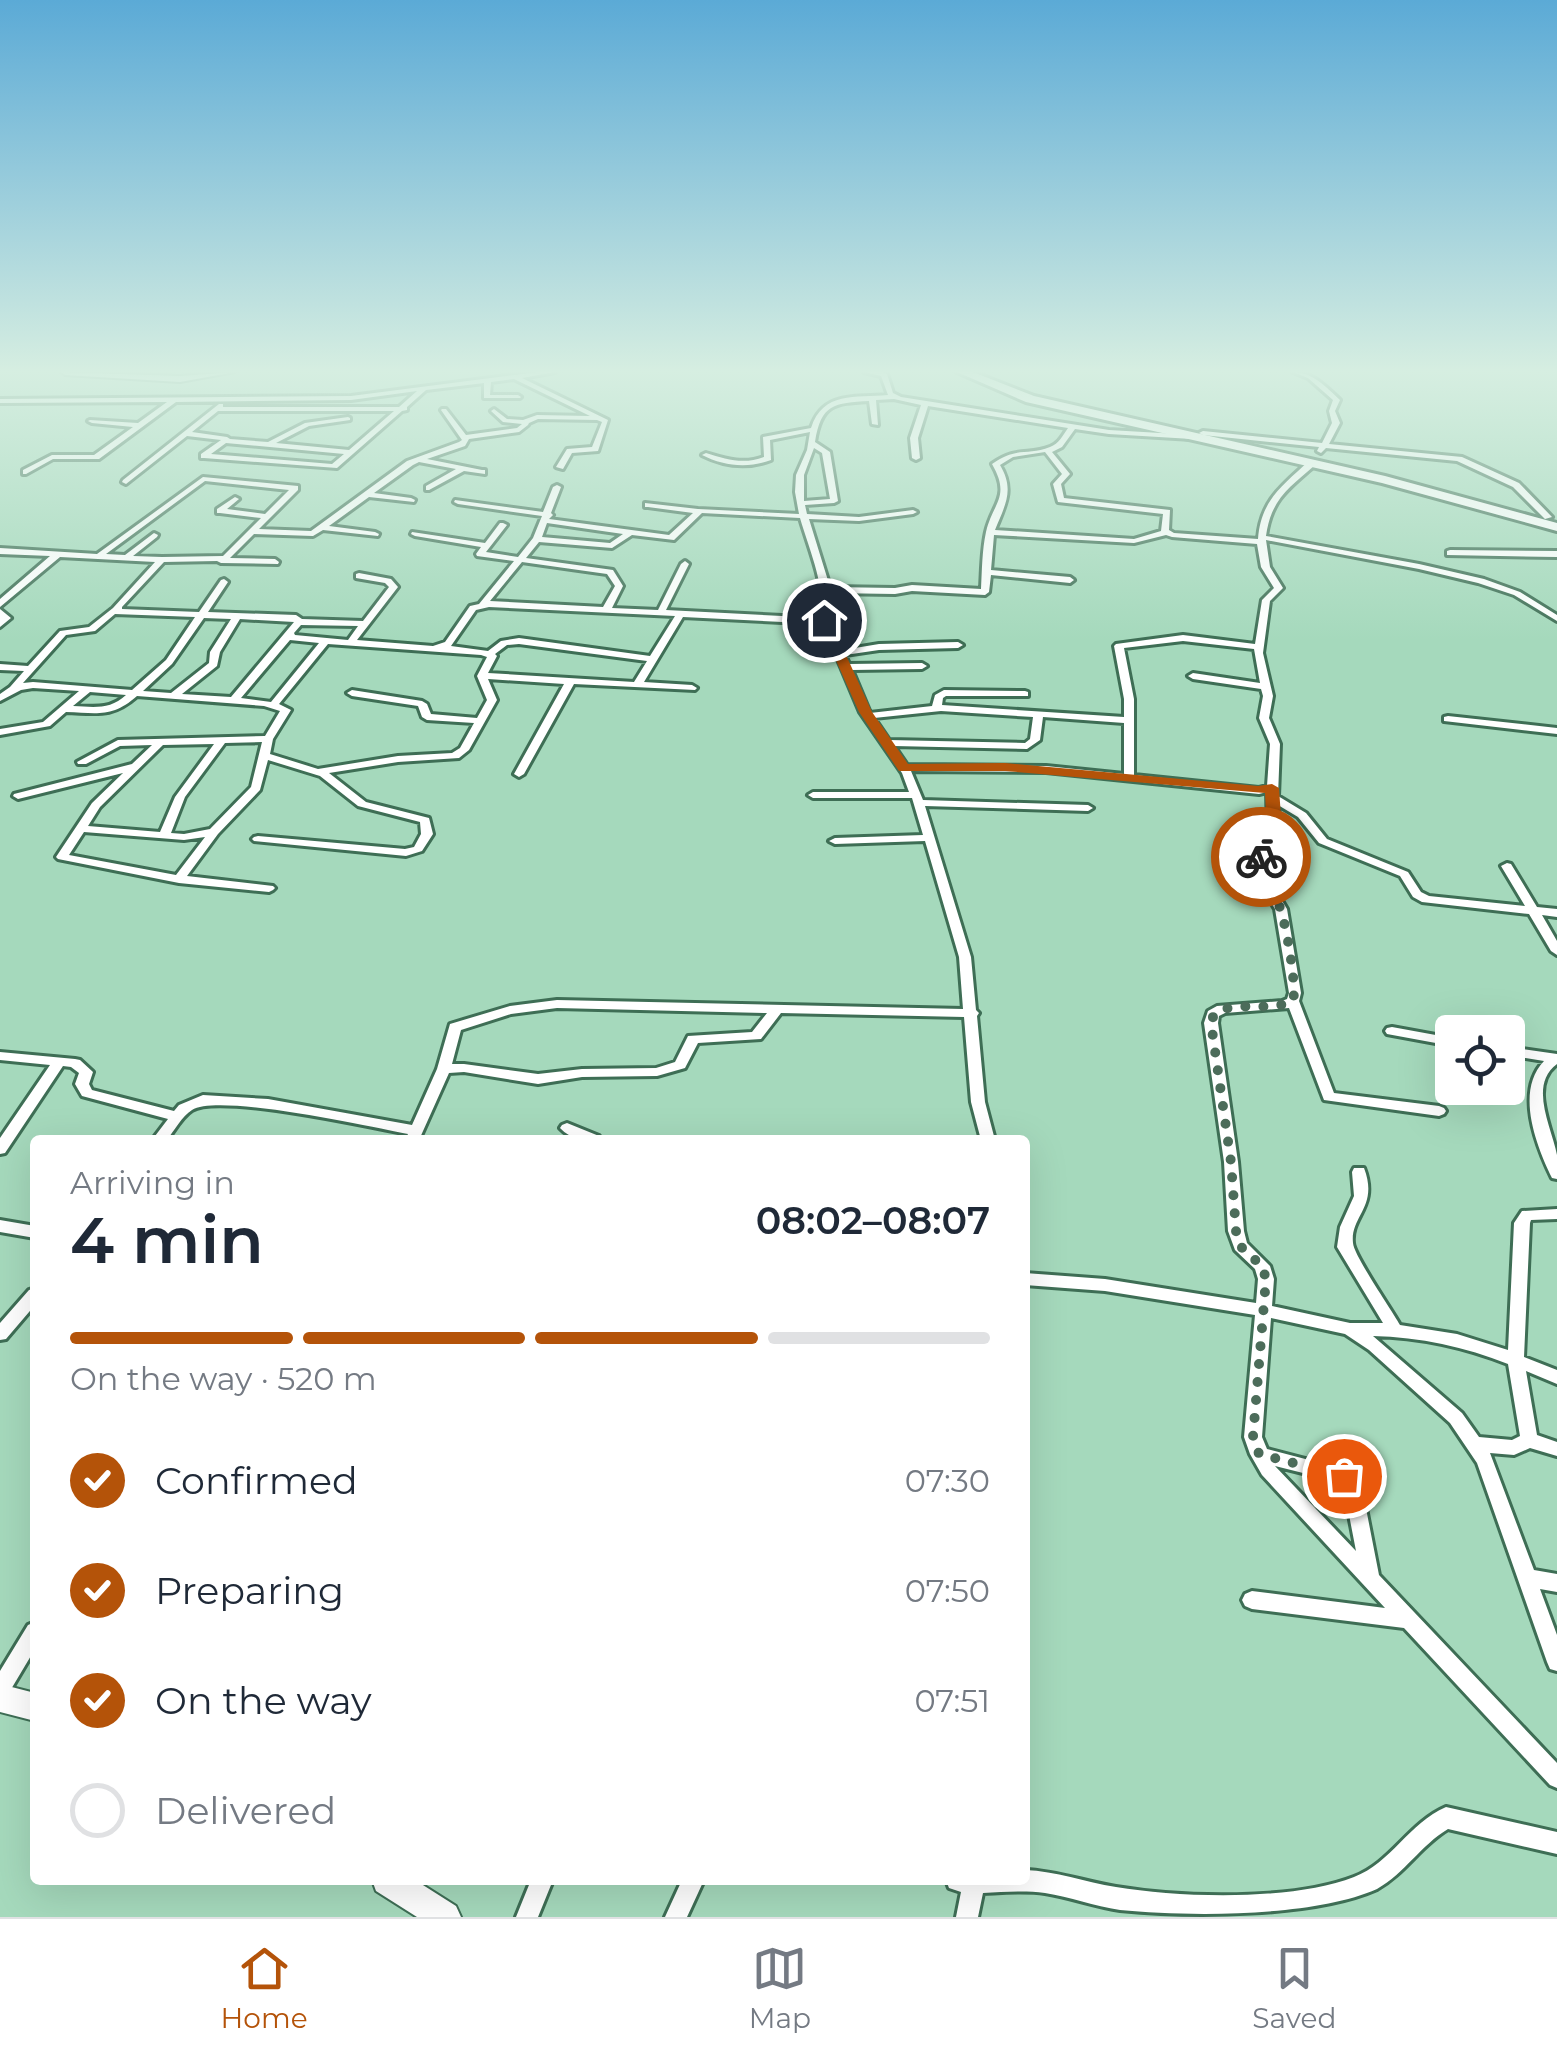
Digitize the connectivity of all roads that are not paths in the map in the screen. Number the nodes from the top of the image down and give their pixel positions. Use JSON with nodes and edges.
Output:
{"nodes":[{"id":1,"x":44,"y":461,"type":"edge"},
{"id":2,"x":152,"y":461,"type":"edge"},
{"id":3,"x":246,"y":461,"type":"edge"},
{"id":4,"x":340,"y":461,"type":"edge"},
{"id":5,"x":414,"y":461,"type":"edge"},
{"id":6,"x":425,"y":461,"type":"edge"},
{"id":7,"x":563,"y":461,"type":"edge"},
{"id":8,"x":725,"y":461,"type":"edge"},
{"id":9,"x":762,"y":461,"type":"edge"},
{"id":10,"x":805,"y":461,"type":"edge"},
{"id":11,"x":828,"y":461,"type":"edge"},
{"id":12,"x":1000,"y":461,"type":"edge"},
{"id":13,"x":1056,"y":461,"type":"edge"},
{"id":14,"x":1312,"y":461,"type":"edge"},
{"id":15,"x":1337,"y":461,"type":"edge"},
{"id":16,"x":1465,"y":461,"type":"edge"},
{"id":17,"x":560,"y":467,"type":"dead end"},
{"id":18,"x":464,"y":468,"type":"junction"},
{"id":19,"x":26,"y":472,"type":"dead end"},
{"id":20,"x":482,"y":472,"type":"dead end"},
{"id":21,"x":126,"y":482,"type":"dead end"},
{"id":22,"x":558,"y":487,"type":"dead end"},
{"id":23,"x":429,"y":488,"type":"dead end"},
{"id":24,"x":364,"y":494,"type":"junction"},
{"id":25,"x":235,"y":499,"type":"dead end"},
{"id":26,"x":410,"y":500,"type":"dead end"},
{"id":27,"x":458,"y":502,"type":"dead end"},
{"id":28,"x":803,"y":503,"type":"junction"},
{"id":29,"x":648,"y":506,"type":"dead end"},
{"id":30,"x":696,"y":511,"type":"junction"},
{"id":31,"x":913,"y":512,"type":"dead end"},
{"id":32,"x":265,"y":516,"type":"junction"},
{"id":33,"x":548,"y":518,"type":"junction"},
{"id":34,"x":805,"y":518,"type":"junction"},
{"id":35,"x":1555,"y":524,"type":"edge"},
{"id":36,"x":502,"y":525,"type":"dead end"},
{"id":37,"x":323,"y":528,"type":"junction"},
{"id":38,"x":251,"y":531,"type":"junction"},
{"id":39,"x":990,"y":532,"type":"junction"},
{"id":40,"x":1166,"y":532,"type":"junction"},
{"id":41,"x":630,"y":533,"type":"junction"},
{"id":42,"x":375,"y":534,"type":"dead end"},
{"id":43,"x":415,"y":534,"type":"dead end"},
{"id":44,"x":154,"y":535,"type":"dead end"},
{"id":45,"x":537,"y":539,"type":"junction"},
{"id":46,"x":1262,"y":539,"type":"junction"},
{"id":47,"x":484,"y":545,"type":"junction"},
{"id":48,"x":5,"y":551,"type":"edge"},
{"id":49,"x":59,"y":553,"type":"junction"},
{"id":50,"x":1450,"y":553,"type":"dead end"},
{"id":51,"x":1557,"y":554,"type":"edge"},
{"id":52,"x":100,"y":555,"type":"junction"},
{"id":53,"x":129,"y":556,"type":"junction"},
{"id":54,"x":520,"y":559,"type":"junction"},
{"id":55,"x":162,"y":560,"type":"junction"},
{"id":56,"x":218,"y":560,"type":"junction"},
{"id":57,"x":0,"y":561,"type":"edge"},
{"id":58,"x":274,"y":562,"type":"dead end"},
{"id":59,"x":685,"y":564,"type":"dead end"},
{"id":60,"x":988,"y":572,"type":"junction"},
{"id":61,"x":360,"y":576,"type":"dead end"},
{"id":62,"x":1070,"y":580,"type":"dead end"},
{"id":63,"x":224,"y":582,"type":"dead end"},
{"id":64,"x":827,"y":590,"type":"junction"},
{"id":65,"x":1,"y":604,"type":"edge"},
{"id":66,"x":483,"y":604,"type":"junction"},
{"id":67,"x":607,"y":608,"type":"junction"},
{"id":68,"x":115,"y":610,"type":"junction"},
{"id":69,"x":661,"y":612,"type":"junction"},
{"id":70,"x":681,"y":613,"type":"junction"},
{"id":71,"x":205,"y":614,"type":"junction"},
{"id":72,"x":238,"y":615,"type":"junction"},
{"id":73,"x":1557,"y":618,"type":"edge"},
{"id":74,"x":826,"y":620,"type":"junction"},
{"id":75,"x":299,"y":622,"type":"junction"},
{"id":76,"x":0,"y":624,"type":"edge"},
{"id":77,"x":367,"y":624,"type":"junction"},
{"id":78,"x":288,"y":636,"type":"junction"},
{"id":79,"x":325,"y":641,"type":"junction"},
{"id":80,"x":351,"y":642,"type":"junction"},
{"id":81,"x":958,"y":645,"type":"dead end"},
{"id":82,"x":1259,"y":647,"type":"junction"},
{"id":83,"x":440,"y":648,"type":"junction"},
{"id":84,"x":491,"y":653,"type":"junction"},
{"id":85,"x":840,"y":653,"type":"junction"},
{"id":86,"x":652,"y":659,"type":"junction"},
{"id":87,"x":0,"y":666,"type":"edge"},
{"id":88,"x":922,"y":666,"type":"dead end"},
{"id":89,"x":846,"y":667,"type":"junction"},
{"id":90,"x":30,"y":669,"type":"junction"},
{"id":91,"x":482,"y":676,"type":"junction"},
{"id":92,"x":1193,"y":676,"type":"dead end"},
{"id":93,"x":570,"y":682,"type":"junction"},
{"id":94,"x":638,"y":684,"type":"junction"},
{"id":95,"x":1264,"y":686,"type":"junction"},
{"id":96,"x":692,"y":688,"type":"dead end"},
{"id":97,"x":12,"y":689,"type":"junction"},
{"id":98,"x":88,"y":689,"type":"junction"},
{"id":99,"x":134,"y":692,"type":"junction"},
{"id":100,"x":352,"y":693,"type":"dead end"},
{"id":101,"x":1025,"y":694,"type":"dead end"},
{"id":102,"x":173,"y":696,"type":"junction"},
{"id":103,"x":0,"y":698,"type":"edge"},
{"id":104,"x":233,"y":701,"type":"junction"},
{"id":105,"x":274,"y":704,"type":"junction"},
{"id":106,"x":937,"y":708,"type":"junction"},
{"id":107,"x":66,"y":709,"type":"junction"},
{"id":108,"x":1038,"y":715,"type":"junction"},
{"id":109,"x":868,"y":716,"type":"junction"},
{"id":110,"x":1448,"y":719,"type":"dead end"},
{"id":111,"x":1129,"y":720,"type":"junction"},
{"id":112,"x":480,"y":721,"type":"junction"},
{"id":113,"x":0,"y":732,"type":"edge"},
{"id":114,"x":1557,"y":732,"type":"edge"},
{"id":115,"x":268,"y":740,"type":"junction"},
{"id":116,"x":221,"y":741,"type":"junction"},
{"id":117,"x":886,"y":743,"type":"junction"},
{"id":118,"x":158,"y":745,"type":"junction"},
{"id":119,"x":266,"y":756,"type":"junction"},
{"id":120,"x":82,"y":762,"type":"dead end"},
{"id":121,"x":139,"y":766,"type":"junction"},
{"id":122,"x":904,"y":768,"type":"junction"},
{"id":123,"x":318,"y":772,"type":"junction"},
{"id":124,"x":520,"y":774,"type":"dead end"},
{"id":125,"x":1128,"y":780,"type":"junction"},
{"id":126,"x":1272,"y":792,"type":"junction"},
{"id":127,"x":813,"y":795,"type":"dead end"},
{"id":128,"x":18,"y":796,"type":"dead end"},
{"id":129,"x":918,"y":799,"type":"junction"},
{"id":130,"x":1088,"y":808,"type":"dead end"},
{"id":131,"x":83,"y":829,"type":"junction"},
{"id":132,"x":214,"y":832,"type":"junction"},
{"id":133,"x":164,"y":836,"type":"junction"},
{"id":134,"x":928,"y":838,"type":"junction"},
{"id":135,"x":258,"y":839,"type":"dead end"},
{"id":136,"x":834,"y":841,"type":"dead end"},
{"id":137,"x":1507,"y":866,"type":"dead end"},
{"id":138,"x":179,"y":880,"type":"junction"},
{"id":139,"x":269,"y":888,"type":"dead end"},
{"id":140,"x":1534,"y":912,"type":"junction"},
{"id":141,"x":1557,"y":912,"type":"edge"},
{"id":142,"x":1557,"y":951,"type":"edge"},
{"id":143,"x":1293,"y":1001,"type":"junction"},
{"id":144,"x":776,"y":1010,"type":"junction"},
{"id":145,"x":972,"y":1014,"type":"junction"},
{"id":146,"x":1392,"y":1032,"type":"dead end"},
{"id":147,"x":1435,"y":1039,"type":"edge"},
{"id":148,"x":1525,"y":1054,"type":"edge"},
{"id":149,"x":0,"y":1056,"type":"edge"},
{"id":150,"x":1556,"y":1059,"type":"edge"},
{"id":151,"x":60,"y":1061,"type":"junction"},
{"id":152,"x":444,"y":1069,"type":"junction"},
{"id":153,"x":1439,"y":1111,"type":"dead end"},
{"id":154,"x":176,"y":1116,"type":"junction"},
{"id":155,"x":567,"y":1128,"type":"dead end"},
{"id":156,"x":163,"y":1135,"type":"edge"},
{"id":157,"x":412,"y":1135,"type":"edge"},
{"id":158,"x":583,"y":1135,"type":"edge"},
{"id":159,"x":987,"y":1135,"type":"edge"},
{"id":160,"x":0,"y":1149,"type":"edge"},
{"id":161,"x":1359,"y":1172,"type":"dead end"},
{"id":162,"x":1557,"y":1174,"type":"edge"},
{"id":163,"x":1557,"y":1214,"type":"edge"},
{"id":164,"x":0,"y":1226,"type":"edge"},
{"id":165,"x":30,"y":1231,"type":"edge"},
{"id":166,"x":1030,"y":1279,"type":"edge"},
{"id":167,"x":30,"y":1300,"type":"edge"},
{"id":168,"x":1264,"y":1310,"type":"junction"},
{"id":169,"x":1394,"y":1328,"type":"junction"},
{"id":170,"x":1349,"y":1329,"type":"junction"},
{"id":171,"x":0,"y":1334,"type":"edge"},
{"id":172,"x":1516,"y":1360,"type":"junction"},
{"id":173,"x":1557,"y":1376,"type":"edge"},
{"id":174,"x":1528,"y":1440,"type":"junction"},
{"id":175,"x":1476,"y":1444,"type":"junction"},
{"id":176,"x":1557,"y":1449,"type":"edge"},
{"id":177,"x":1259,"y":1454,"type":"junction"},
{"id":178,"x":1371,"y":1578,"type":"junction"},
{"id":179,"x":1528,"y":1578,"type":"junction"},
{"id":180,"x":1557,"y":1583,"type":"edge"},
{"id":181,"x":1252,"y":1600,"type":"dead end"},
{"id":182,"x":1410,"y":1620,"type":"junction"},
{"id":183,"x":30,"y":1639,"type":"edge"},
{"id":184,"x":1557,"y":1662,"type":"edge"},
{"id":185,"x":0,"y":1689,"type":"edge"},
{"id":186,"x":0,"y":1698,"type":"edge"},
{"id":187,"x":30,"y":1706,"type":"edge"},
{"id":188,"x":1557,"y":1778,"type":"edge"},
{"id":189,"x":1557,"y":1844,"type":"edge"},
{"id":190,"x":1030,"y":1880,"type":"edge"},
{"id":191,"x":396,"y":1885,"type":"edge"},
{"id":192,"x":540,"y":1885,"type":"edge"},
{"id":193,"x":692,"y":1885,"type":"edge"},
{"id":194,"x":969,"y":1885,"type":"edge"},
{"id":195,"x":445,"y":1917,"type":"edge"},
{"id":196,"x":527,"y":1917,"type":"edge"},
{"id":197,"x":676,"y":1917,"type":"edge"},
{"id":198,"x":967,"y":1917,"type":"edge"}],
"edges":[{"from":1,"to":19,"type":"street"},
{"from":2,"to":21,"type":"street"},
{"from":3,"to":4,"type":"street"},
{"from":5,"to":24,"type":"street"},
{"from":6,"to":18,"type":"street"},
{"from":7,"to":17,"type":"street"},
{"from":8,"to":9,"type":"street"},
{"from":10,"to":28,"type":"street"},
{"from":11,"to":28,"type":"street"},
{"from":12,"to":39,"type":"street"},
{"from":13,"to":40,"type":"street"},
{"from":14,"to":46,"type":"street"},
{"from":15,"to":35,"type":"highway"},
{"from":16,"to":35,"type":"street"},
{"from":18,"to":20,"type":"street"},
{"from":18,"to":23,"type":"street"},
{"from":22,"to":33,"type":"street"},
{"from":24,"to":26,"type":"street"},
{"from":24,"to":37,"type":"street"},
{"from":25,"to":32,"type":"street"},
{"from":27,"to":33,"type":"street"},
{"from":28,"to":34,"type":"street"},
{"from":29,"to":30,"type":"street"},
{"from":30,"to":34,"type":"street"},
{"from":30,"to":41,"type":"street"},
{"from":31,"to":34,"type":"street"},
{"from":32,"to":38,"type":"street"},
{"from":32,"to":52,"type":"street"},
{"from":33,"to":41,"type":"street"},
{"from":33,"to":45,"type":"street"},
{"from":34,"to":64,"type":"street"},
{"from":36,"to":47,"type":"street"},
{"from":37,"to":38,"type":"street"},
{"from":37,"to":42,"type":"street"},
{"from":38,"to":56,"type":"street"},
{"from":39,"to":40,"type":"street"},
{"from":39,"to":60,"type":"street"},
{"from":40,"to":46,"type":"street"},
{"from":41,"to":45,"type":"street"},
{"from":43,"to":47,"type":"street"},
{"from":44,"to":53,"type":"street"},
{"from":45,"to":54,"type":"street"},
{"from":46,"to":73,"type":"street"},
{"from":46,"to":82,"type":"street"},
{"from":47,"to":54,"type":"street"},
{"from":48,"to":49,"type":"street"},
{"from":48,"to":57,"type":"street"},
{"from":49,"to":52,"type":"street"},
{"from":49,"to":65,"type":"street"},
{"from":50,"to":51,"type":"street"},
{"from":52,"to":53,"type":"street"},
{"from":53,"to":55,"type":"street"},
{"from":54,"to":66,"type":"street"},
{"from":54,"to":67,"type":"street"},
{"from":55,"to":56,"type":"street"},
{"from":55,"to":68,"type":"street"},
{"from":56,"to":58,"type":"street"},
{"from":59,"to":69,"type":"street"},
{"from":60,"to":62,"type":"street"},
{"from":60,"to":64,"type":"street"},
{"from":61,"to":77,"type":"street"},
{"from":63,"to":71,"type":"street"},
{"from":64,"to":74,"type":"street"},
{"from":65,"to":76,"type":"street"},
{"from":66,"to":67,"type":"street"},
{"from":66,"to":83,"type":"street"},
{"from":67,"to":69,"type":"street"},
{"from":68,"to":71,"type":"street"},
{"from":68,"to":90,"type":"street"},
{"from":69,"to":70,"type":"street"},
{"from":70,"to":74,"type":"street"},
{"from":70,"to":86,"type":"street"},
{"from":71,"to":72,"type":"street"},
{"from":71,"to":99,"type":"street"},
{"from":72,"to":75,"type":"street"},
{"from":72,"to":102,"type":"street"},
{"from":74,"to":85,"type":"street"},
{"from":75,"to":77,"type":"street"},
{"from":75,"to":78,"type":"street"},
{"from":77,"to":80,"type":"street"},
{"from":78,"to":79,"type":"street"},
{"from":78,"to":104,"type":"street"},
{"from":79,"to":80,"type":"street"},
{"from":79,"to":105,"type":"street"},
{"from":80,"to":83,"type":"street"},
{"from":81,"to":85,"type":"street"},
{"from":82,"to":95,"type":"street"},
{"from":82,"to":111,"type":"street"},
{"from":83,"to":84,"type":"street"},
{"from":84,"to":86,"type":"street"},
{"from":84,"to":91,"type":"street"},
{"from":85,"to":89,"type":"street"},
{"from":86,"to":94,"type":"street"},
{"from":87,"to":90,"type":"street"},
{"from":88,"to":89,"type":"street"},
{"from":89,"to":109,"type":"street"},
{"from":90,"to":97,"type":"street"},
{"from":91,"to":93,"type":"street"},
{"from":91,"to":112,"type":"street"},
{"from":92,"to":95,"type":"street"},
{"from":93,"to":94,"type":"street"},
{"from":93,"to":124,"type":"street"},
{"from":94,"to":96,"type":"street"},
{"from":95,"to":126,"type":"street"},
{"from":97,"to":98,"type":"street"},
{"from":97,"to":103,"type":"street"},
{"from":98,"to":99,"type":"street"},
{"from":98,"to":107,"type":"street"},
{"from":99,"to":102,"type":"street"},
{"from":99,"to":107,"type":"street"},
{"from":100,"to":112,"type":"street"},
{"from":101,"to":106,"type":"street"},
{"from":102,"to":104,"type":"street"},
{"from":104,"to":105,"type":"street"},
{"from":105,"to":115,"type":"street"},
{"from":106,"to":108,"type":"street"},
{"from":106,"to":109,"type":"street"},
{"from":107,"to":113,"type":"street"},
{"from":108,"to":111,"type":"street"},
{"from":108,"to":117,"type":"street"},
{"from":109,"to":117,"type":"street"},
{"from":110,"to":114,"type":"street"},
{"from":111,"to":125,"type":"street"},
{"from":112,"to":123,"type":"street"},
{"from":115,"to":116,"type":"street"},
{"from":115,"to":119,"type":"street"},
{"from":116,"to":118,"type":"street"},
{"from":116,"to":133,"type":"street"},
{"from":117,"to":122,"type":"street"},
{"from":118,"to":120,"type":"street"},
{"from":118,"to":121,"type":"street"},
{"from":119,"to":123,"type":"street"},
{"from":119,"to":132,"type":"street"},
{"from":121,"to":128,"type":"street"},
{"from":121,"to":131,"type":"street"},
{"from":122,"to":125,"type":"street"},
{"from":122,"to":129,"type":"street"},
{"from":123,"to":135,"type":"street"},
{"from":125,"to":126,"type":"street"},
{"from":126,"to":140,"type":"street"},
{"from":126,"to":143,"type":"street"},
{"from":127,"to":129,"type":"street"},
{"from":129,"to":130,"type":"street"},
{"from":129,"to":134,"type":"street"},
{"from":131,"to":133,"type":"street"},
{"from":131,"to":138,"type":"street"},
{"from":132,"to":133,"type":"street"},
{"from":132,"to":138,"type":"street"},
{"from":134,"to":136,"type":"street"},
{"from":134,"to":145,"type":"street"},
{"from":137,"to":140,"type":"street"},
{"from":138,"to":139,"type":"street"},
{"from":140,"to":141,"type":"street"},
{"from":140,"to":142,"type":"street"},
{"from":143,"to":153,"type":"street"},
{"from":143,"to":168,"type":"street"},
{"from":144,"to":145,"type":"street"},
{"from":144,"to":152,"type":"street"},
{"from":144,"to":152,"type":"street"},
{"from":145,"to":159,"type":"street"},
{"from":146,"to":147,"type":"street"},
{"from":148,"to":150,"type":"street"},
{"from":149,"to":151,"type":"street"},
{"from":150,"to":162,"type":"street"},
{"from":151,"to":154,"type":"street"},
{"from":151,"to":160,"type":"street"},
{"from":152,"to":157,"type":"street"},
{"from":154,"to":156,"type":"street"},
{"from":154,"to":157,"type":"street"},
{"from":155,"to":158,"type":"street"},
{"from":161,"to":169,"type":"street"},
{"from":163,"to":172,"type":"street"},
{"from":164,"to":165,"type":"street"},
{"from":166,"to":168,"type":"street"},
{"from":167,"to":171,"type":"street"},
{"from":168,"to":170,"type":"street"},
{"from":168,"to":177,"type":"street"},
{"from":169,"to":170,"type":"street"},
{"from":169,"to":172,"type":"street"},
{"from":170,"to":175,"type":"street"},
{"from":172,"to":173,"type":"street"},
{"from":172,"to":174,"type":"street"},
{"from":174,"to":175,"type":"street"},
{"from":174,"to":176,"type":"street"},
{"from":175,"to":179,"type":"street"},
{"from":177,"to":178,"type":"street"},
{"from":177,"to":178,"type":"street"},
{"from":178,"to":182,"type":"street"},
{"from":179,"to":180,"type":"street"},
{"from":179,"to":184,"type":"street"},
{"from":181,"to":182,"type":"street"},
{"from":182,"to":188,"type":"street"},
{"from":183,"to":185,"type":"street"},
{"from":186,"to":187,"type":"street"},
{"from":189,"to":190,"type":"street"},
{"from":191,"to":195,"type":"street"},
{"from":192,"to":196,"type":"street"},
{"from":193,"to":197,"type":"street"},
{"from":194,"to":198,"type":"street"}]}
